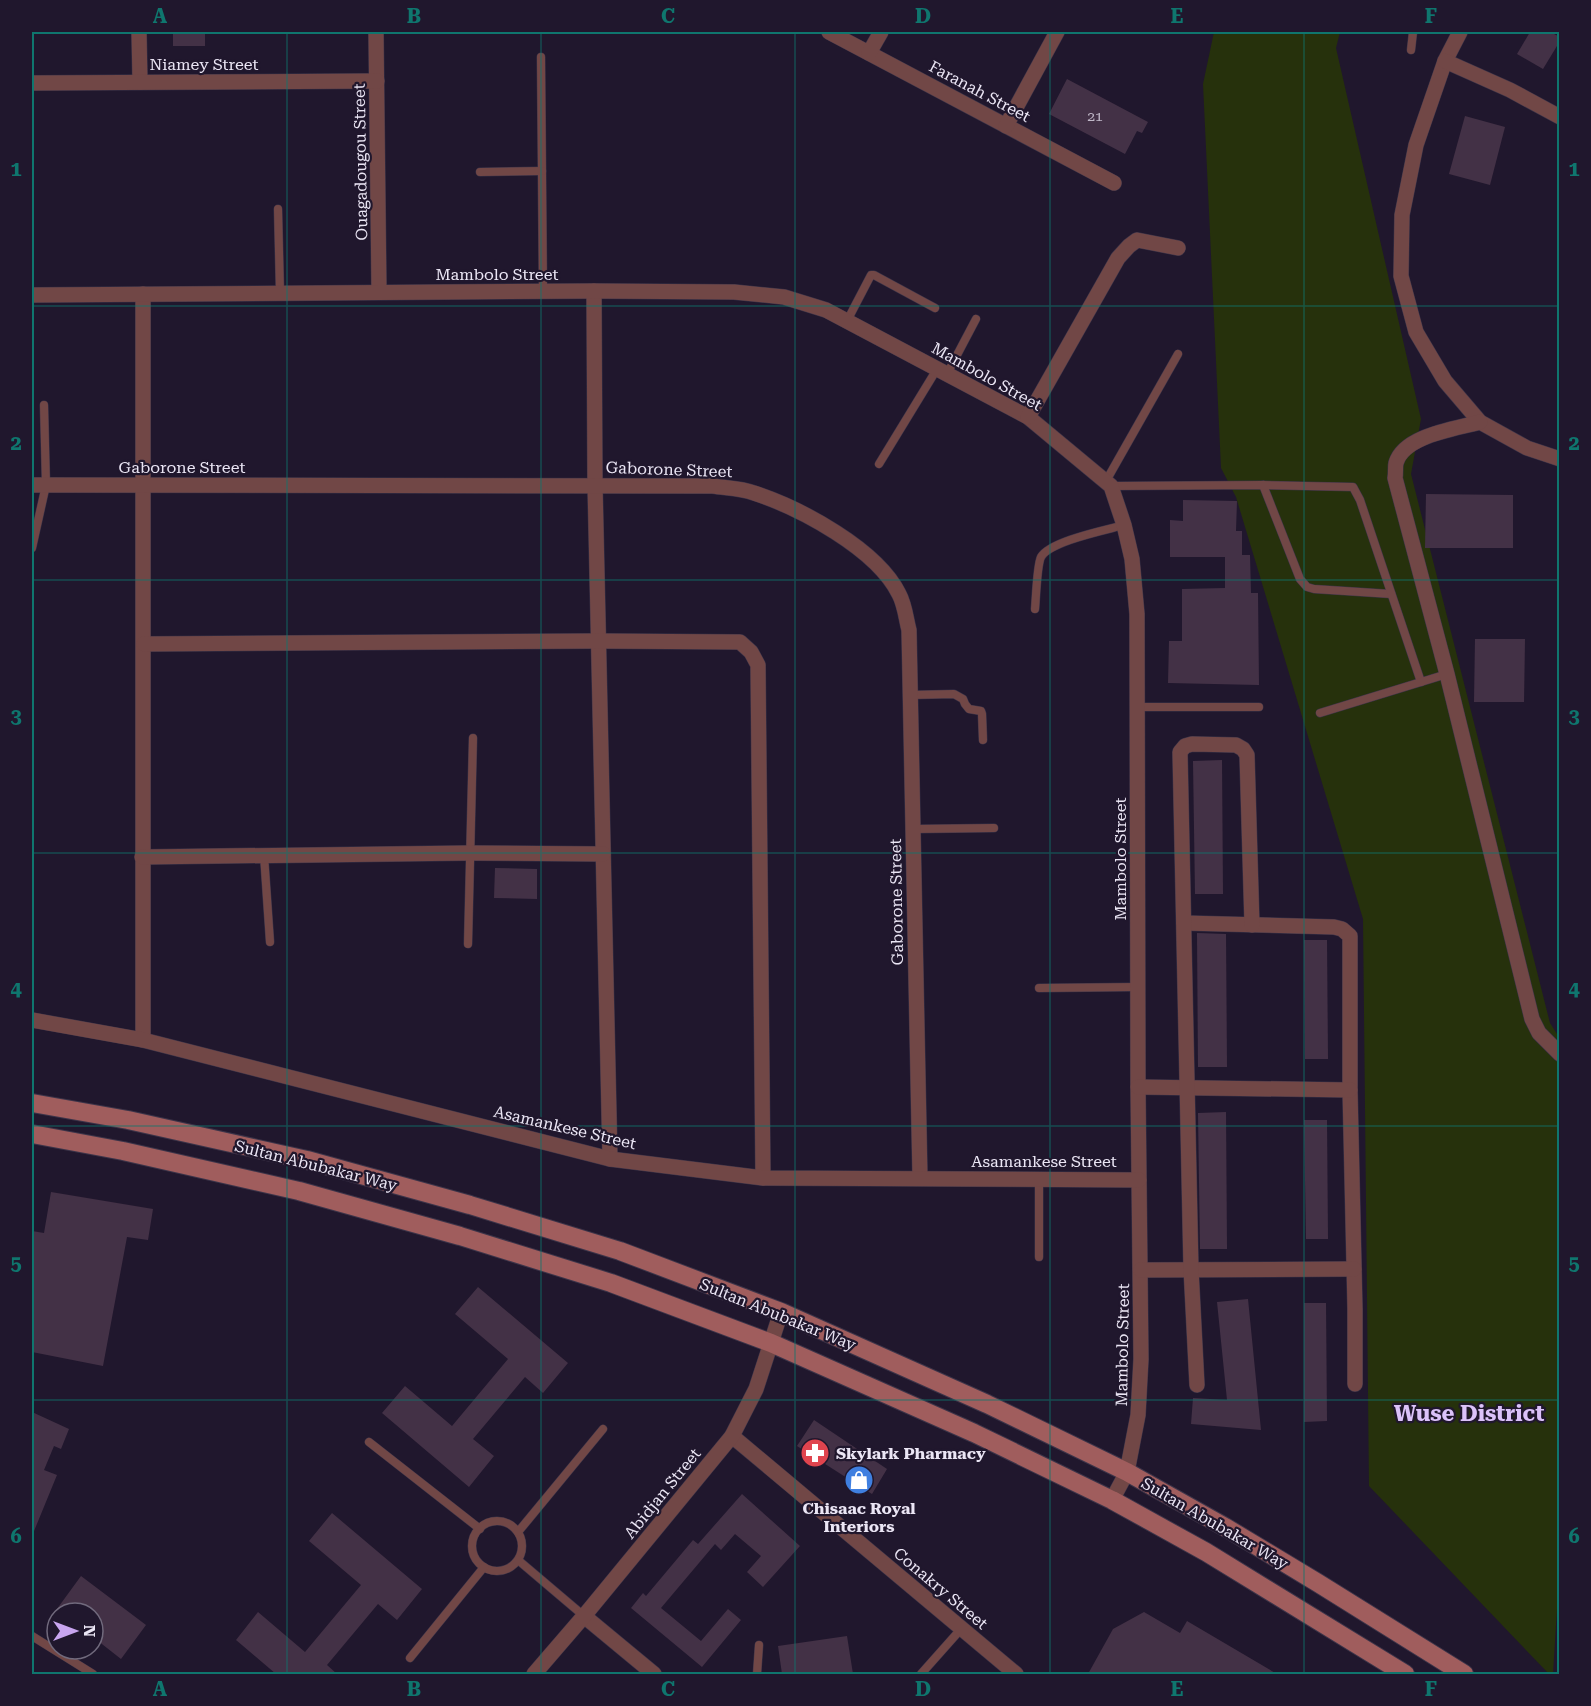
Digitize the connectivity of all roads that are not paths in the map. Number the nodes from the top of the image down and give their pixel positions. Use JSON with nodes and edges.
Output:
{"nodes":[{"id":1,"x":139,"y":32,"type":"edge"},
{"id":2,"x":376,"y":32,"type":"edge"},
{"id":3,"x":830,"y":32,"type":"edge"},
{"id":4,"x":881,"y":32,"type":"edge"},
{"id":5,"x":1057,"y":32,"type":"edge"},
{"id":6,"x":1413,"y":32,"type":"edge"},
{"id":7,"x":1460,"y":32,"type":"edge"},
{"id":8,"x":1411,"y":50,"type":"dead end"},
{"id":9,"x":869,"y":53,"type":"junction"},
{"id":10,"x":541,"y":57,"type":"dead end"},
{"id":11,"x":1445,"y":61,"type":"junction"},
{"id":12,"x":377,"y":81,"type":"junction"},
{"id":13,"x":140,"y":82,"type":"junction"},
{"id":14,"x":32,"y":83,"type":"edge"},
{"id":15,"x":1560,"y":117,"type":"edge"},
{"id":16,"x":1006,"y":126,"type":"junction"},
{"id":17,"x":542,"y":171,"type":"junction"},
{"id":18,"x":480,"y":172,"type":"dead end"},
{"id":19,"x":1114,"y":183,"type":"dead end"},
{"id":20,"x":278,"y":209,"type":"dead end"},
{"id":21,"x":1178,"y":248,"type":"dead end"},
{"id":22,"x":594,"y":291,"type":"junction"},
{"id":23,"x":379,"y":292,"type":"junction"},
{"id":24,"x":543,"y":292,"type":"junction"},
{"id":25,"x":280,"y":293,"type":"junction"},
{"id":26,"x":143,"y":294,"type":"junction"},
{"id":27,"x":32,"y":295,"type":"edge"},
{"id":28,"x":935,"y":308,"type":"dead end"},
{"id":29,"x":976,"y":319,"type":"dead end"},
{"id":30,"x":847,"y":321,"type":"junction"},
{"id":31,"x":1178,"y":354,"type":"dead end"},
{"id":32,"x":942,"y":371,"type":"junction"},
{"id":33,"x":44,"y":405,"type":"dead end"},
{"id":34,"x":1028,"y":417,"type":"junction"},
{"id":35,"x":1480,"y":422,"type":"junction"},
{"id":36,"x":1560,"y":459,"type":"edge"},
{"id":37,"x":879,"y":464,"type":"dead end"},
{"id":38,"x":1108,"y":483,"type":"junction"},
{"id":39,"x":595,"y":484,"type":"junction"},
{"id":40,"x":1263,"y":484,"type":"junction"},
{"id":41,"x":39,"y":485,"type":"edge"},
{"id":42,"x":143,"y":485,"type":"junction"},
{"id":43,"x":1124,"y":525,"type":"junction"},
{"id":44,"x":32,"y":548,"type":"edge"},
{"id":45,"x":1391,"y":594,"type":"junction"},
{"id":46,"x":1035,"y":609,"type":"dead end"},
{"id":47,"x":598,"y":641,"type":"junction"},
{"id":48,"x":144,"y":644,"type":"junction"},
{"id":49,"x":1447,"y":674,"type":"junction"},
{"id":50,"x":1421,"y":682,"type":"junction"},
{"id":51,"x":910,"y":695,"type":"junction"},
{"id":52,"x":1137,"y":707,"type":"junction"},
{"id":53,"x":1259,"y":707,"type":"dead end"},
{"id":54,"x":1320,"y":713,"type":"dead end"},
{"id":55,"x":473,"y":738,"type":"dead end"},
{"id":56,"x":983,"y":740,"type":"dead end"},
{"id":57,"x":994,"y":828,"type":"dead end"},
{"id":58,"x":913,"y":829,"type":"junction"},
{"id":59,"x":469,"y":853,"type":"junction"},
{"id":60,"x":603,"y":854,"type":"junction"},
{"id":61,"x":264,"y":855,"type":"junction"},
{"id":62,"x":142,"y":857,"type":"junction"},
{"id":63,"x":1184,"y":923,"type":"junction"},
{"id":64,"x":1252,"y":925,"type":"junction"},
{"id":65,"x":270,"y":942,"type":"dead end"},
{"id":66,"x":468,"y":944,"type":"dead end"},
{"id":67,"x":1138,"y":987,"type":"junction"},
{"id":68,"x":1039,"y":988,"type":"dead end"},
{"id":69,"x":32,"y":1020,"type":"edge"},
{"id":70,"x":143,"y":1040,"type":"junction"},
{"id":71,"x":1560,"y":1054,"type":"edge"},
{"id":72,"x":1138,"y":1087,"type":"junction"},
{"id":73,"x":1188,"y":1087,"type":"junction"},
{"id":74,"x":1350,"y":1090,"type":"junction"},
{"id":75,"x":32,"y":1103,"type":"edge"},
{"id":76,"x":32,"y":1134,"type":"edge"},
{"id":77,"x":610,"y":1159,"type":"junction"},
{"id":78,"x":763,"y":1178,"type":"junction"},
{"id":79,"x":920,"y":1178,"type":"junction"},
{"id":80,"x":1039,"y":1179,"type":"junction"},
{"id":81,"x":1139,"y":1180,"type":"junction"},
{"id":82,"x":1039,"y":1257,"type":"dead end"},
{"id":83,"x":1191,"y":1269,"type":"junction"},
{"id":84,"x":1354,"y":1269,"type":"junction"},
{"id":85,"x":1141,"y":1270,"type":"junction"},
{"id":86,"x":781,"y":1312,"type":"junction"},
{"id":87,"x":771,"y":1343,"type":"junction"},
{"id":88,"x":1355,"y":1384,"type":"dead end"},
{"id":89,"x":1197,"y":1385,"type":"dead end"},
{"id":90,"x":603,"y":1430,"type":"dead end"},
{"id":91,"x":732,"y":1436,"type":"junction"},
{"id":92,"x":369,"y":1442,"type":"dead end"},
{"id":93,"x":1127,"y":1472,"type":"junction"},
{"id":94,"x":1112,"y":1500,"type":"junction"},
{"id":95,"x":480,"y":1529,"type":"junction"},
{"id":96,"x":518,"y":1532,"type":"junction"},
{"id":97,"x":518,"y":1560,"type":"junction"},
{"id":98,"x":484,"y":1567,"type":"junction"},
{"id":99,"x":584,"y":1616,"type":"junction"},
{"id":100,"x":961,"y":1629,"type":"junction"},
{"id":101,"x":32,"y":1636,"type":"edge"},
{"id":102,"x":759,"y":1645,"type":"dead end"},
{"id":103,"x":410,"y":1658,"type":"dead end"},
{"id":104,"x":93,"y":1674,"type":"edge"},
{"id":105,"x":534,"y":1674,"type":"edge"},
{"id":106,"x":654,"y":1674,"type":"edge"},
{"id":107,"x":756,"y":1674,"type":"edge"},
{"id":108,"x":921,"y":1674,"type":"edge"},
{"id":109,"x":1016,"y":1674,"type":"edge"},
{"id":110,"x":1405,"y":1674,"type":"edge"},
{"id":111,"x":1464,"y":1674,"type":"edge"}],
"edges":[{"from":1,"to":13,"type":"street"},
{"from":2,"to":12,"type":"street","name":"Ouagadougou Street"},
{"from":3,"to":9,"type":"street","name":"Faranah Street"},
{"from":4,"to":9,"type":"street"},
{"from":5,"to":16,"type":"street"},
{"from":6,"to":8,"type":"lane"},
{"from":7,"to":11,"type":"street"},
{"from":9,"to":16,"type":"street","name":"Faranah Street"},
{"from":10,"to":17,"type":"lane"},
{"from":11,"to":15,"type":"street"},
{"from":11,"to":35,"type":"street"},
{"from":12,"to":13,"type":"street","name":"Niamey Street"},
{"from":12,"to":23,"type":"street","name":"Ouagadougou Street"},
{"from":13,"to":14,"type":"street","name":"Niamey Street"},
{"from":16,"to":19,"type":"street","name":"Faranah Street"},
{"from":17,"to":18,"type":"lane"},
{"from":17,"to":24,"type":"lane"},
{"from":20,"to":25,"type":"lane"},
{"from":21,"to":34,"type":"street"},
{"from":22,"to":24,"type":"street","name":"Mambolo Street"},
{"from":22,"to":30,"type":"street","name":"Mambolo Street"},
{"from":22,"to":39,"type":"street"},
{"from":23,"to":24,"type":"street","name":"Mambolo Street"},
{"from":23,"to":25,"type":"street","name":"Mambolo Street"},
{"from":25,"to":26,"type":"street","name":"Mambolo Street"},
{"from":26,"to":27,"type":"street","name":"Mambolo Street"},
{"from":26,"to":42,"type":"street"},
{"from":28,"to":30,"type":"lane"},
{"from":29,"to":32,"type":"lane"},
{"from":30,"to":32,"type":"street","name":"Mambolo Street"},
{"from":31,"to":38,"type":"lane"},
{"from":32,"to":34,"type":"street","name":"Mambolo Street"},
{"from":32,"to":37,"type":"lane"},
{"from":33,"to":41,"type":"lane"},
{"from":34,"to":38,"type":"street","name":"Mambolo Street"},
{"from":35,"to":36,"type":"street"},
{"from":35,"to":49,"type":"street"},
{"from":38,"to":40,"type":"lane"},
{"from":38,"to":43,"type":"street","name":"Mambolo Street"},
{"from":39,"to":42,"type":"street","name":"Gaborone Street"},
{"from":39,"to":47,"type":"street"},
{"from":39,"to":51,"type":"street","name":"Gaborone Street"},
{"from":40,"to":45,"type":"lane"},
{"from":40,"to":45,"type":"lane"},
{"from":41,"to":42,"type":"street","name":"Gaborone Street"},
{"from":41,"to":44,"type":"lane"},
{"from":42,"to":48,"type":"street"},
{"from":43,"to":46,"type":"lane"},
{"from":43,"to":52,"type":"street","name":"Mambolo Street"},
{"from":45,"to":50,"type":"lane"},
{"from":47,"to":48,"type":"street"},
{"from":47,"to":60,"type":"street"},
{"from":47,"to":78,"type":"street"},
{"from":48,"to":62,"type":"street"},
{"from":49,"to":50,"type":"lane"},
{"from":49,"to":71,"type":"street"},
{"from":50,"to":54,"type":"lane"},
{"from":51,"to":56,"type":"lane"},
{"from":51,"to":58,"type":"street","name":"Gaborone Street"},
{"from":52,"to":53,"type":"lane"},
{"from":52,"to":67,"type":"street","name":"Mambolo Street"},
{"from":55,"to":59,"type":"lane"},
{"from":57,"to":58,"type":"lane"},
{"from":58,"to":79,"type":"street","name":"Gaborone Street"},
{"from":59,"to":60,"type":"street"},
{"from":59,"to":61,"type":"street"},
{"from":59,"to":66,"type":"lane"},
{"from":60,"to":77,"type":"street"},
{"from":61,"to":62,"type":"street"},
{"from":61,"to":65,"type":"lane"},
{"from":62,"to":70,"type":"street"},
{"from":63,"to":64,"type":"street"},
{"from":63,"to":64,"type":"street"},
{"from":63,"to":73,"type":"street"},
{"from":64,"to":74,"type":"street"},
{"from":67,"to":68,"type":"lane"},
{"from":67,"to":72,"type":"street","name":"Mambolo Street"},
{"from":69,"to":70,"type":"street","name":"Asamankese Street"},
{"from":70,"to":77,"type":"street","name":"Asamankese Street"},
{"from":72,"to":73,"type":"street"},
{"from":72,"to":81,"type":"street","name":"Mambolo Street"},
{"from":73,"to":74,"type":"street"},
{"from":73,"to":83,"type":"street"},
{"from":74,"to":84,"type":"street"},
{"from":75,"to":86,"type":"main road","name":"Sultan Abubakar Way"},
{"from":76,"to":87,"type":"main road","name":"Sultan Abubakar Way"},
{"from":77,"to":78,"type":"street","name":"Asamankese Street"},
{"from":78,"to":79,"type":"street","name":"Asamankese Street"},
{"from":79,"to":80,"type":"street","name":"Asamankese Street"},
{"from":80,"to":81,"type":"street","name":"Asamankese Street"},
{"from":80,"to":82,"type":"lane"},
{"from":81,"to":85,"type":"street","name":"Mambolo Street"},
{"from":83,"to":84,"type":"street"},
{"from":83,"to":85,"type":"street"},
{"from":83,"to":89,"type":"street"},
{"from":84,"to":88,"type":"street"},
{"from":85,"to":93,"type":"street","name":"Mambolo Street"},
{"from":86,"to":87,"type":"street","name":"Abidjan Street"},
{"from":86,"to":93,"type":"main road","name":"Sultan Abubakar Way"},
{"from":87,"to":91,"type":"street","name":"Abidjan Street"},
{"from":87,"to":94,"type":"main road","name":"Sultan Abubakar Way"},
{"from":90,"to":96,"type":"lane"},
{"from":91,"to":99,"type":"street","name":"Abidjan Street"},
{"from":91,"to":100,"type":"street","name":"Conakry Street"},
{"from":92,"to":95,"type":"lane"},
{"from":93,"to":94,"type":"street","name":"Mambolo Street"},
{"from":93,"to":111,"type":"main road","name":"Sultan Abubakar Way"},
{"from":94,"to":110,"type":"main road","name":"Sultan Abubakar Way"},
{"from":95,"to":96,"type":"lane"},
{"from":95,"to":98,"type":"lane"},
{"from":96,"to":97,"type":"lane"},
{"from":97,"to":98,"type":"lane"},
{"from":97,"to":99,"type":"lane"},
{"from":98,"to":103,"type":"lane"},
{"from":99,"to":105,"type":"street","name":"Abidjan Street"},
{"from":99,"to":106,"type":"street"},
{"from":100,"to":108,"type":"lane"},
{"from":100,"to":109,"type":"street","name":"Conakry Street"},
{"from":101,"to":104,"type":"lane"},
{"from":102,"to":107,"type":"lane"}]}
